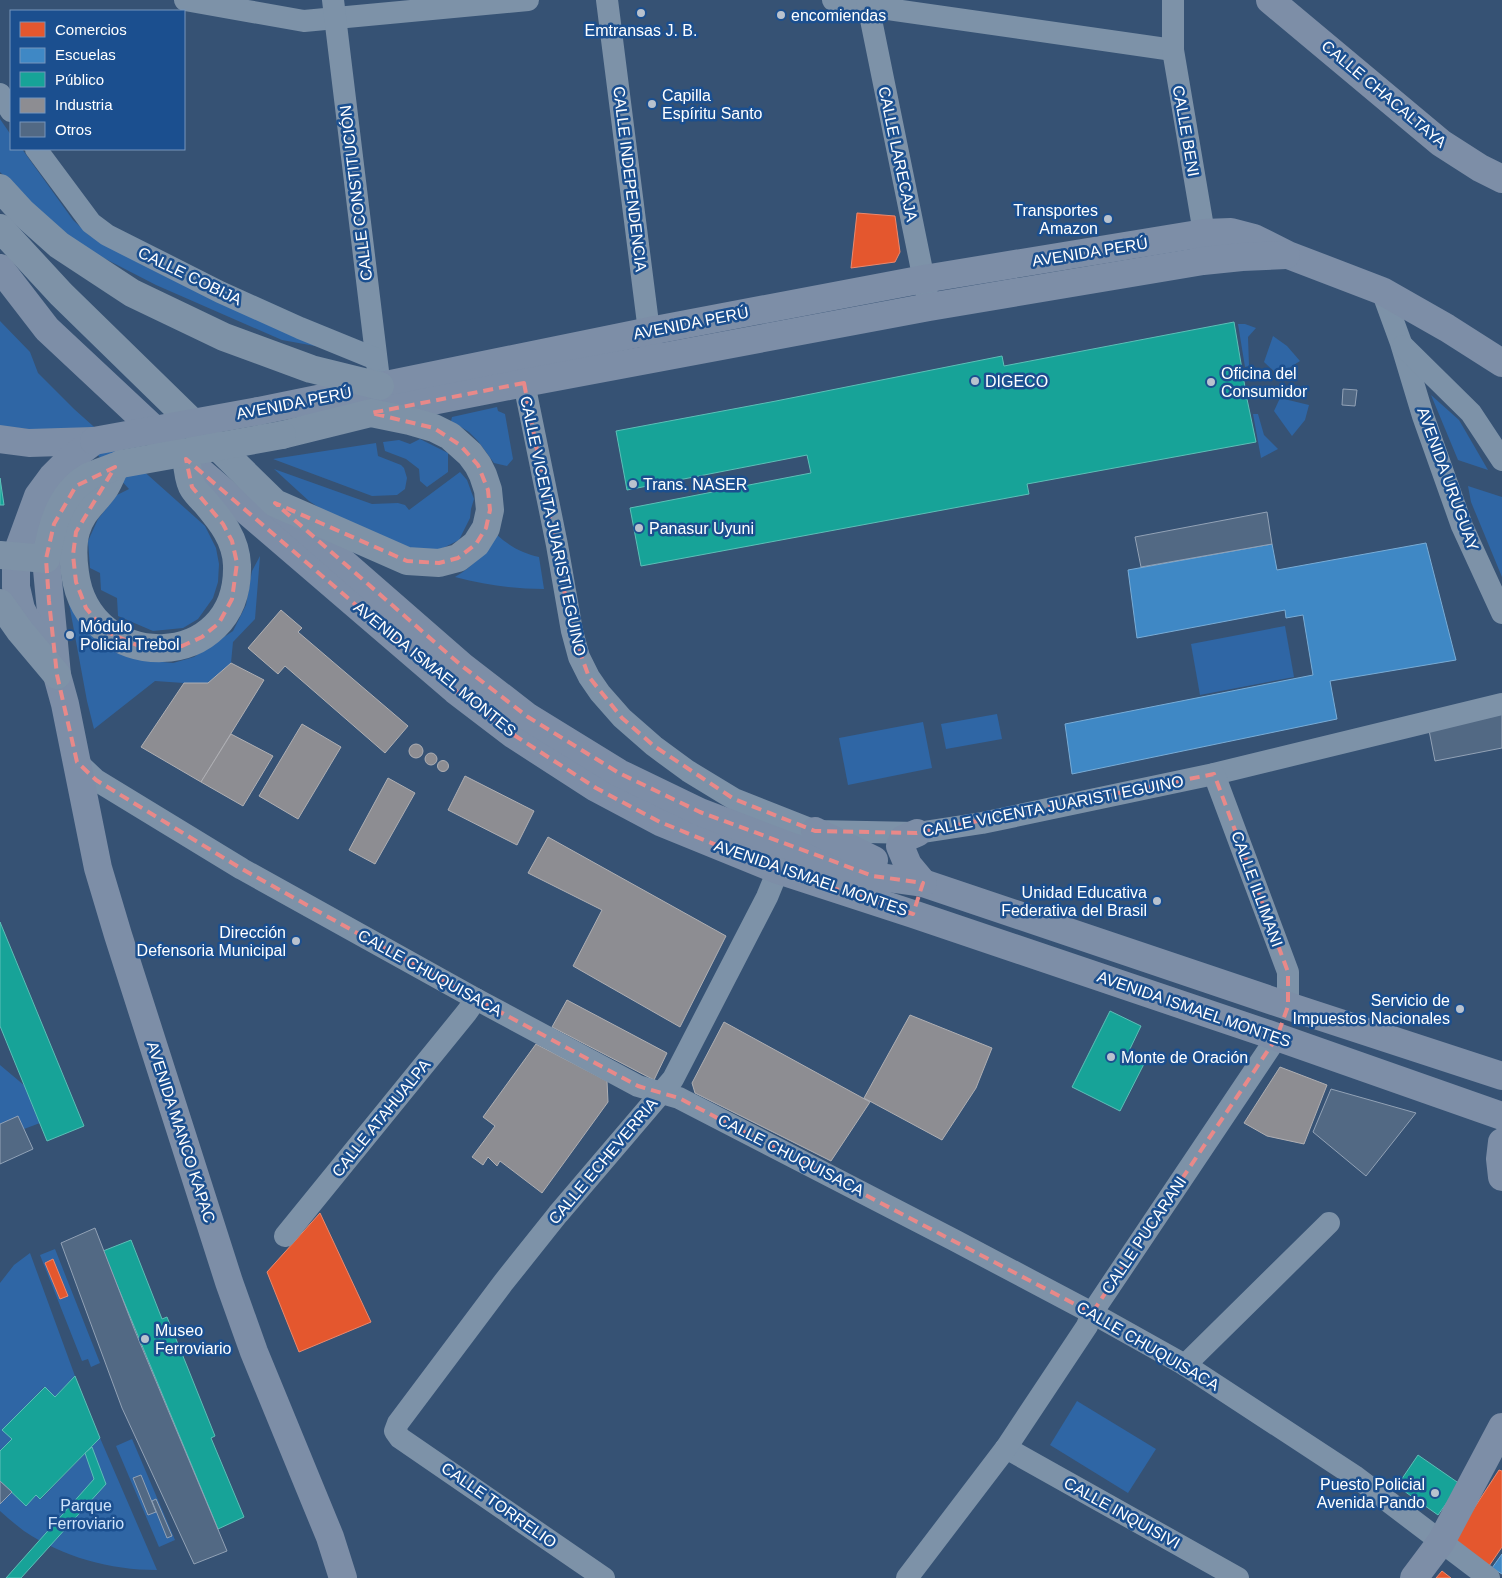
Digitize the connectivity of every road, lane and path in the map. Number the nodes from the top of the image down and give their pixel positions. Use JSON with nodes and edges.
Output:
{"nodes":[{"id":1,"x":185,"y":0,"type":"edge"},
{"id":2,"x":528,"y":0,"type":"edge"},
{"id":3,"x":607,"y":0,"type":"edge"},
{"id":4,"x":833,"y":0,"type":"edge"},
{"id":5,"x":1173,"y":0,"type":"edge"},
{"id":6,"x":1270,"y":0,"type":"edge"},
{"id":7,"x":867,"y":3,"type":"edge"},
{"id":8,"x":334,"y":9,"type":"edge"},
{"id":9,"x":1173,"y":50,"type":"junction"},
{"id":10,"x":0,"y":94,"type":"edge"},
{"id":11,"x":10,"y":109,"type":"edge"},
{"id":12,"x":37,"y":150,"type":"edge"},
{"id":13,"x":1502,"y":179,"type":"edge"},
{"id":14,"x":0,"y":188,"type":"edge"},
{"id":15,"x":0,"y":228,"type":"edge"},
{"id":16,"x":1204,"y":233,"type":"junction"},
{"id":17,"x":1288,"y":255,"type":"junction"},
{"id":18,"x":1203,"y":261,"type":"junction"},
{"id":19,"x":0,"y":268,"type":"edge"},
{"id":20,"x":924,"y":279,"type":"junction"},
{"id":21,"x":1382,"y":291,"type":"junction"},
{"id":22,"x":0,"y":295,"type":"edge"},
{"id":23,"x":929,"y":307,"type":"junction"},
{"id":24,"x":47,"y":329,"type":"junction"},
{"id":25,"x":650,"y":331,"type":"junction"},
{"id":26,"x":1401,"y":343,"type":"junction"},
{"id":27,"x":653,"y":358,"type":"junction"},
{"id":28,"x":376,"y":359,"type":"junction"},
{"id":29,"x":1502,"y":363,"type":"edge"},
{"id":30,"x":521,"y":370,"type":"junction"},
{"id":31,"x":380,"y":386,"type":"junction"},
{"id":32,"x":371,"y":413,"type":"junction"},
{"id":33,"x":0,"y":439,"type":"edge"},
{"id":34,"x":94,"y":441,"type":"junction"},
{"id":35,"x":186,"y":459,"type":"junction"},
{"id":36,"x":1502,"y":460,"type":"edge"},
{"id":37,"x":118,"y":466,"type":"junction"},
{"id":38,"x":275,"y":504,"type":"junction"},
{"id":39,"x":8,"y":556,"type":"edge"},
{"id":40,"x":46,"y":559,"type":"junction"},
{"id":41,"x":0,"y":603,"type":"edge"},
{"id":42,"x":1502,"y":613,"type":"edge"},
{"id":43,"x":57,"y":675,"type":"junction"},
{"id":44,"x":1502,"y":704,"type":"edge"},
{"id":45,"x":77,"y":762,"type":"junction"},
{"id":46,"x":1214,"y":774,"type":"junction"},
{"id":47,"x":815,"y":831,"type":"junction"},
{"id":48,"x":917,"y":833,"type":"junction"},
{"id":49,"x":778,"y":870,"type":"junction"},
{"id":50,"x":923,"y":883,"type":"junction"},
{"id":51,"x":913,"y":914,"type":"junction"},
{"id":52,"x":476,"y":999,"type":"junction"},
{"id":53,"x":1288,"y":1006,"type":"junction"},
{"id":54,"x":1277,"y":1037,"type":"junction"},
{"id":55,"x":1502,"y":1076,"type":"edge"},
{"id":56,"x":660,"y":1093,"type":"junction"},
{"id":57,"x":1502,"y":1116,"type":"edge"},
{"id":58,"x":1502,"y":1142,"type":"edge"},
{"id":59,"x":1502,"y":1177,"type":"edge"},
{"id":60,"x":1329,"y":1223,"type":"dead end"},
{"id":61,"x":285,"y":1236,"type":"dead end"},
{"id":62,"x":1092,"y":1313,"type":"junction"},
{"id":63,"x":1185,"y":1365,"type":"junction"},
{"id":64,"x":1502,"y":1427,"type":"edge"},
{"id":65,"x":395,"y":1431,"type":"joint"},
{"id":66,"x":1006,"y":1448,"type":"junction"},
{"id":67,"x":1441,"y":1542,"type":"junction"},
{"id":68,"x":913,"y":1575,"type":"edge"},
{"id":69,"x":343,"y":1578,"type":"edge"},
{"id":70,"x":604,"y":1578,"type":"edge"},
{"id":71,"x":1238,"y":1578,"type":"edge"},
{"id":72,"x":1414,"y":1578,"type":"edge"},
{"id":73,"x":1489,"y":1578,"type":"edge"}],
"edges":[{"from":1,"to":8,"type":"street"},
{"from":2,"to":8,"type":"street"},
{"from":3,"to":25,"type":"street","name":"CALLE INDEPENDENCIA"},
{"from":4,"to":7,"type":"street"},
{"from":5,"to":9,"type":"street","name":"CALLE BENI"},
{"from":6,"to":13,"type":"main road","name":"CALLE CHACALTAYA"},
{"from":7,"to":9,"type":"street"},
{"from":7,"to":20,"type":"street","name":"CALLE LARECAJA"},
{"from":8,"to":28,"type":"street","name":"CALLE CONSTITUCIÓN"},
{"from":9,"to":16,"type":"street","name":"CALLE BENI"},
{"from":10,"to":11,"type":"street"},
{"from":12,"to":28,"type":"street","name":"CALLE COBIJA"},
{"from":14,"to":31,"type":"highway"},
{"from":15,"to":38,"type":"highway"},
{"from":16,"to":17,"type":"main road","name":"AVENIDA PERÚ"},
{"from":16,"to":18,"type":"street","name":"CALLE BENI"},
{"from":16,"to":20,"type":"main road","name":"AVENIDA PERÚ"},
{"from":17,"to":18,"type":"main road","name":"AVENIDA PERÚ"},
{"from":17,"to":21,"type":"main road","name":"AVENIDA PERÚ"},
{"from":18,"to":23,"type":"main road","name":"AVENIDA PERÚ"},
{"from":19,"to":24,"type":"main road"},
{"from":20,"to":23,"type":"street","name":"CALLE LARECAJA"},
{"from":20,"to":25,"type":"main road","name":"AVENIDA PERÚ"},
{"from":21,"to":26,"type":"street","name":"AVENIDA URUGUAY"},
{"from":21,"to":29,"type":"main road","name":"AVENIDA PERÚ"},
{"from":22,"to":24,"type":"main road"},
{"from":23,"to":27,"type":"main road","name":"AVENIDA PERÚ"},
{"from":24,"to":35,"type":"main road","name":"AVENIDA ISMAEL MONTES"},
{"from":25,"to":27,"type":"street","name":"CALLE INDEPENDENCIA"},
{"from":25,"to":30,"type":"main road","name":"AVENIDA PERÚ"},
{"from":26,"to":36,"type":"street","name":"AVENIDA URUGUAY"},
{"from":26,"to":42,"type":"street","name":"AVENIDA URUGUAY"},
{"from":27,"to":30,"type":"main road","name":"AVENIDA PERÚ"},
{"from":28,"to":31,"type":"street","name":"CALLE CONSTITUCIÓN"},
{"from":30,"to":31,"type":"main road","name":"AVENIDA PERÚ"},
{"from":30,"to":32,"type":"main road","name":"AVENIDA PERÚ"},
{"from":30,"to":47,"type":"street","name":"CALLE VICENTA JUARISTI EGUINO"},
{"from":31,"to":34,"type":"main road","name":"AVENIDA PERÚ","bridge":true},
{"from":32,"to":37,"type":"highway","name":"AVENIDA PERÚ","bridge":true},
{"from":32,"to":38,"type":"highway"},
{"from":33,"to":34,"type":"main road","name":"AVENIDA PERÚ"},
{"from":34,"to":39,"type":"main road","name":"AVENIDA MANCO KAPAC"},
{"from":35,"to":37,"type":"highway"},
{"from":35,"to":49,"type":"main road","name":"AVENIDA ISMAEL MONTES"},
{"from":37,"to":40,"type":"highway","name":"AVENIDA MANCO KAPAC"},
{"from":38,"to":50,"type":"main road","name":"AVENIDA ISMAEL MONTES"},
{"from":39,"to":40,"type":"highway"},
{"from":39,"to":43,"type":"main road","name":"AVENIDA MANCO KAPAC"},
{"from":40,"to":43,"type":"main road","name":"AVENIDA MANCO KAPAC"},
{"from":41,"to":43,"type":"highway"},
{"from":43,"to":45,"type":"main road","name":"AVENIDA MANCO KAPAC"},
{"from":44,"to":46,"type":"street","name":"CALLE VICENTA JUARISTI EGUINO"},
{"from":45,"to":52,"type":"street","name":"CALLE CHUQUISACA"},
{"from":45,"to":69,"type":"main road","name":"AVENIDA MANCO KAPAC"},
{"from":46,"to":48,"type":"street","name":"CALLE VICENTA JUARISTI EGUINO"},
{"from":46,"to":53,"type":"street","name":"CALLE ILLIMANI"},
{"from":47,"to":48,"type":"street","name":"CALLE VICENTA JUARISTI EGUINO"},
{"from":47,"to":50,"type":"main road"},
{"from":48,"to":50,"type":"main road"},
{"from":49,"to":51,"type":"main road","name":"AVENIDA ISMAEL MONTES"},
{"from":49,"to":56,"type":"street","name":"CALLE ECHEVERRIA"},
{"from":50,"to":51,"type":"main road"},
{"from":50,"to":53,"type":"main road","name":"AVENIDA ISMAEL MONTES"},
{"from":51,"to":54,"type":"main road","name":"AVENIDA ISMAEL MONTES"},
{"from":52,"to":56,"type":"street","name":"CALLE CHUQUISACA"},
{"from":52,"to":61,"type":"street","name":"CALLE ATAHUALPA"},
{"from":53,"to":54,"type":"main road"},
{"from":53,"to":55,"type":"main road","name":"AVENIDA ISMAEL MONTES"},
{"from":54,"to":57,"type":"main road","name":"AVENIDA ISMAEL MONTES"},
{"from":54,"to":62,"type":"street","name":"CALLE PUCARANI"},
{"from":56,"to":62,"type":"street","name":"CALLE CHUQUISACA"},
{"from":56,"to":65,"type":"street","name":"CALLE ECHEVERRIA"},
{"from":58,"to":59,"type":"main road"},
{"from":60,"to":63,"type":"street"},
{"from":62,"to":63,"type":"street","name":"CALLE CHUQUISACA"},
{"from":62,"to":66,"type":"street","name":"CALLE PUCARANI"},
{"from":63,"to":67,"type":"street","name":"CALLE CHUQUISACA"},
{"from":64,"to":67,"type":"main road"},
{"from":65,"to":70,"type":"street","name":"CALLE TORRELIO"},
{"from":66,"to":68,"type":"street","name":"CALLE PUCARANI"},
{"from":66,"to":71,"type":"street","name":"CALLE INQUISIVI"},
{"from":67,"to":72,"type":"main road"},
{"from":67,"to":73,"type":"street","name":"CALLE CHUQUISACA"}]}
